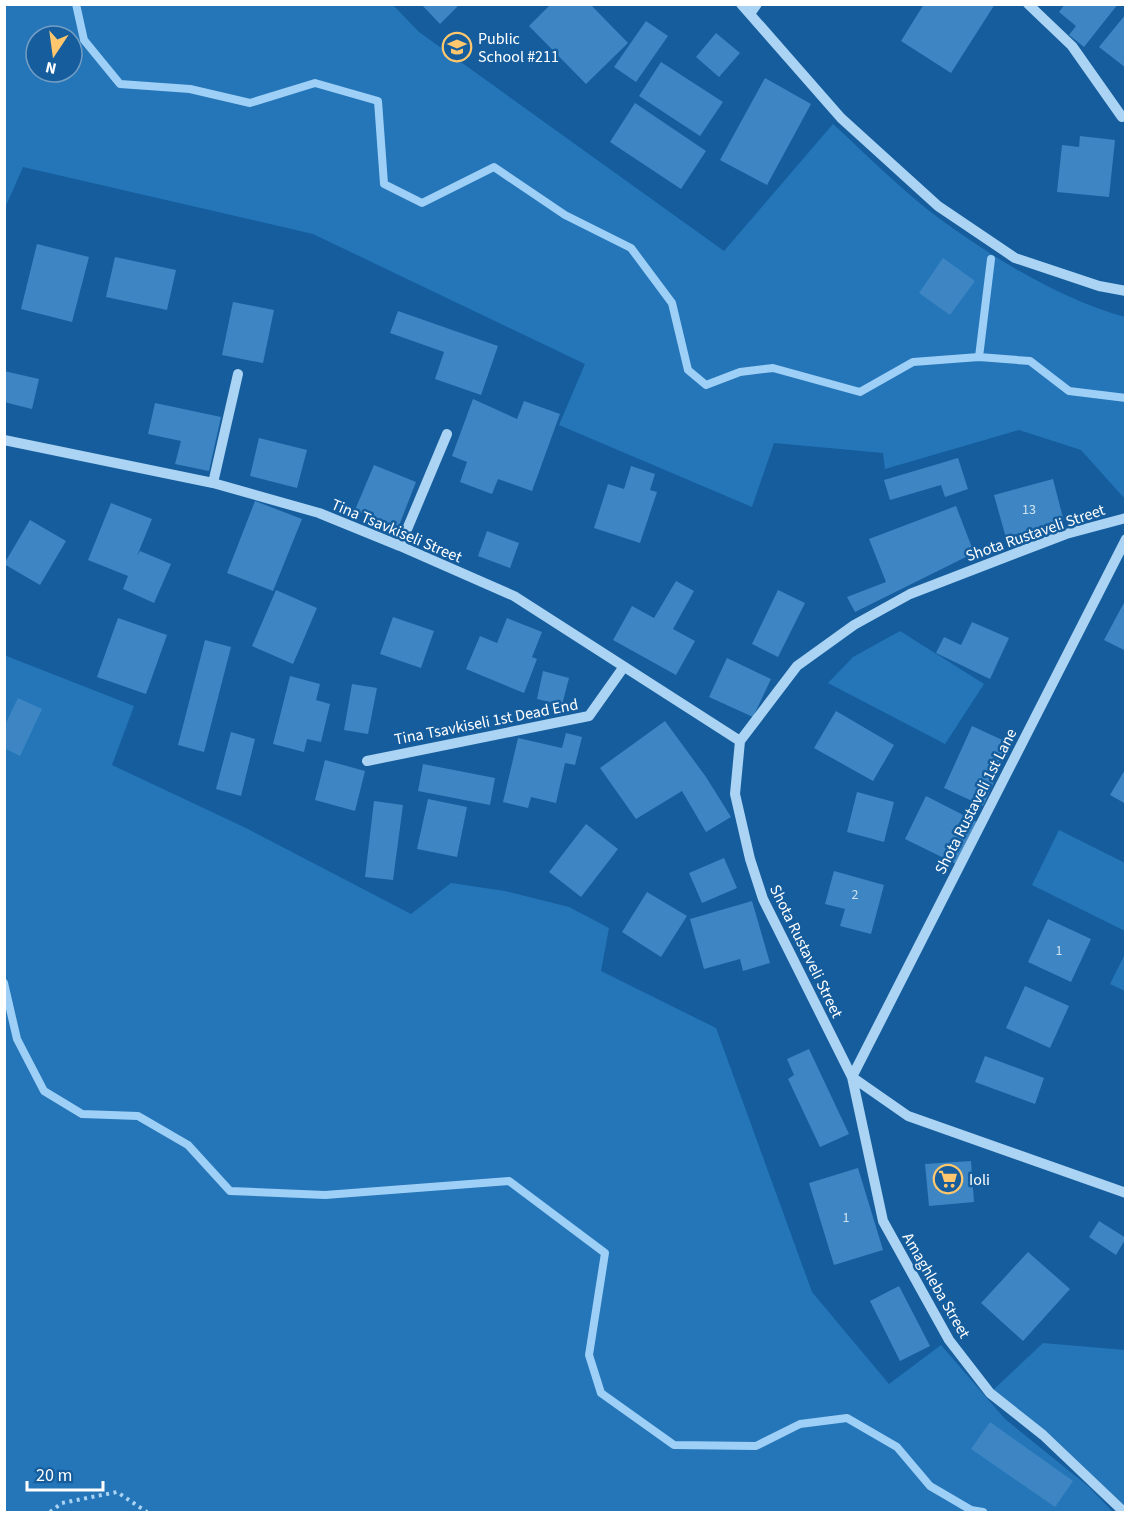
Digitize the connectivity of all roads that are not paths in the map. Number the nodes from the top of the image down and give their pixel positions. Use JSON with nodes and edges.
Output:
{"nodes":[{"id":1,"x":741,"y":4,"type":"edge"},
{"id":2,"x":757,"y":4,"type":"edge"},
{"id":3,"x":1028,"y":4,"type":"edge"},
{"id":4,"x":750,"y":14,"type":"junction"},
{"id":5,"x":1122,"y":117,"type":"dead end"},
{"id":6,"x":1125,"y":291,"type":"edge"},
{"id":7,"x":238,"y":374,"type":"dead end"},
{"id":8,"x":447,"y":434,"type":"dead end"},
{"id":9,"x":4,"y":440,"type":"edge"},
{"id":10,"x":213,"y":483,"type":"junction"},
{"id":11,"x":1125,"y":518,"type":"edge"},
{"id":12,"x":1125,"y":539,"type":"edge"},
{"id":13,"x":400,"y":546,"type":"junction"},
{"id":14,"x":623,"y":668,"type":"junction"},
{"id":15,"x":740,"y":741,"type":"junction"},
{"id":16,"x":367,"y":760,"type":"dead end"},
{"id":17,"x":852,"y":1077,"type":"junction"},
{"id":18,"x":1125,"y":1193,"type":"edge"},
{"id":19,"x":1124,"y":1512,"type":"edge"}],
"edges":[{"from":1,"to":4,"type":"street"},
{"from":2,"to":4,"type":"street"},
{"from":3,"to":5,"type":"street"},
{"from":4,"to":6,"type":"street"},
{"from":7,"to":10,"type":"street"},
{"from":8,"to":13,"type":"street"},
{"from":9,"to":10,"type":"street","name":"Tina Tsavkiseli Street"},
{"from":10,"to":13,"type":"street","name":"Tina Tsavkiseli Street"},
{"from":11,"to":15,"type":"street","name":"Shota Rustaveli Street"},
{"from":12,"to":17,"type":"street","name":"Shota Rustaveli 1st Lane"},
{"from":13,"to":14,"type":"street","name":"Tina Tsavkiseli Street"},
{"from":14,"to":15,"type":"street","name":"Tina Tsavkiseli Street"},
{"from":14,"to":16,"type":"street","name":"Tina Tsavkiseli 1st Dead End"},
{"from":15,"to":17,"type":"street","name":"Shota Rustaveli Street"},
{"from":17,"to":18,"type":"street","name":"Shota Rustaveli Street"},
{"from":17,"to":19,"type":"street","name":"Amaghleba Street"}]}
